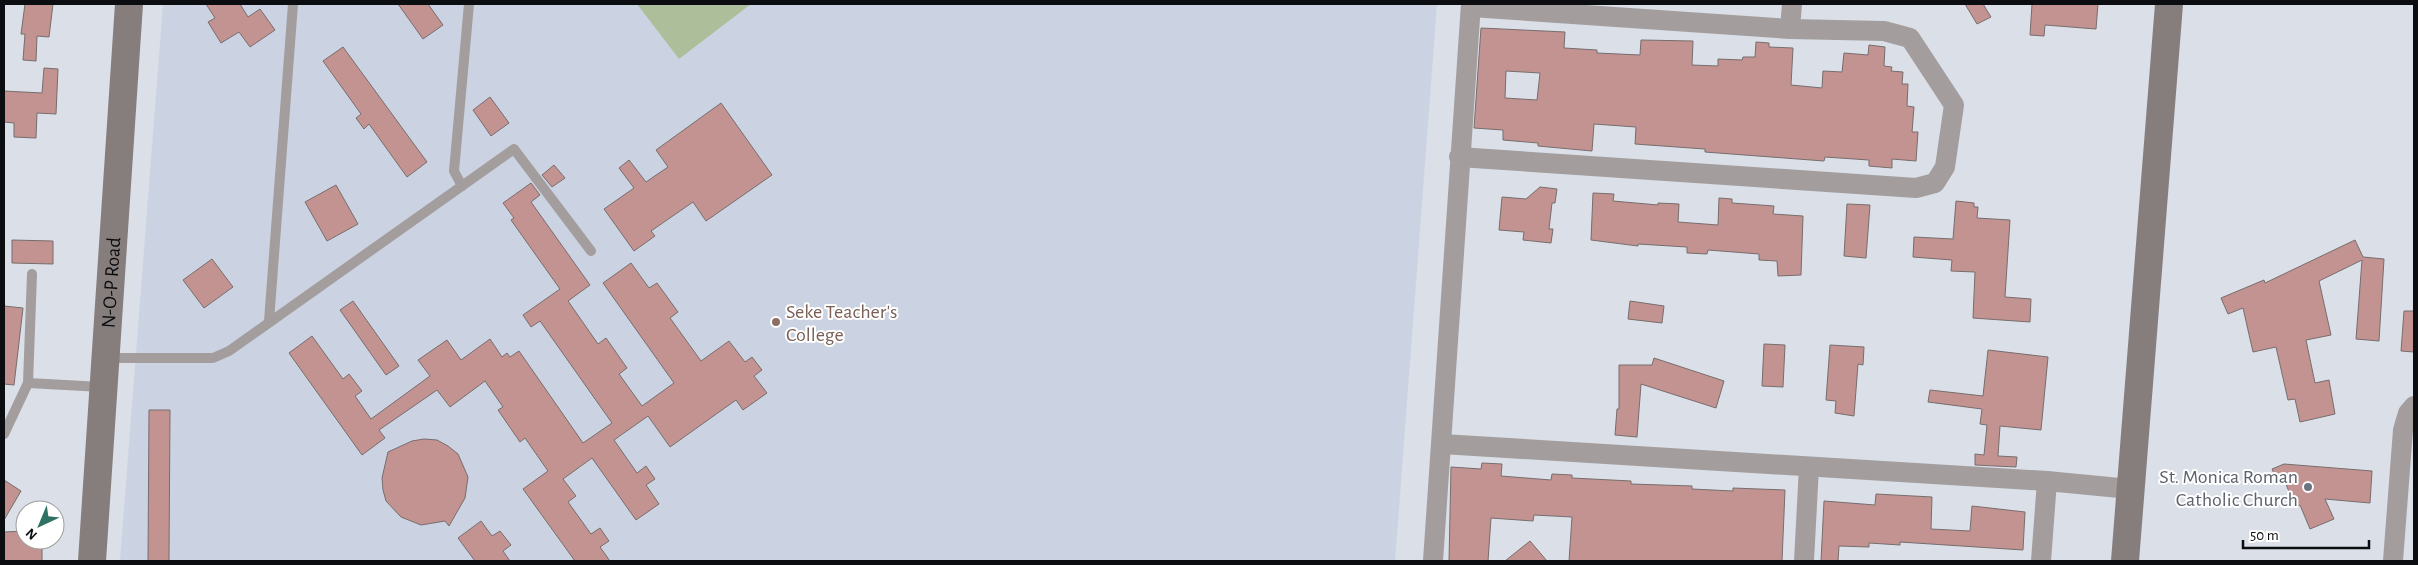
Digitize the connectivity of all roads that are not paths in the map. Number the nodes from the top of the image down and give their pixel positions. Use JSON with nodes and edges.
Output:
{"nodes":[{"id":1,"x":129,"y":4,"type":"edge"},
{"id":2,"x":293,"y":4,"type":"edge"},
{"id":3,"x":469,"y":4,"type":"edge"},
{"id":4,"x":1792,"y":4,"type":"edge"},
{"id":5,"x":2169,"y":4,"type":"edge"},
{"id":6,"x":1471,"y":5,"type":"edge"},
{"id":7,"x":1790,"y":29,"type":"junction"},
{"id":8,"x":1459,"y":157,"type":"junction"},
{"id":9,"x":462,"y":186,"type":"junction"},
{"id":10,"x":591,"y":252,"type":"dead end"},
{"id":11,"x":32,"y":274,"type":"dead end"},
{"id":12,"x":269,"y":321,"type":"junction"},
{"id":13,"x":104,"y":358,"type":"junction"},
{"id":14,"x":28,"y":383,"type":"junction"},
{"id":15,"x":103,"y":387,"type":"junction"},
{"id":16,"x":2414,"y":406,"type":"edge"},
{"id":17,"x":4,"y":434,"type":"edge"},
{"id":18,"x":1442,"y":444,"type":"junction"},
{"id":19,"x":1809,"y":467,"type":"junction"},
{"id":20,"x":2047,"y":481,"type":"junction"},
{"id":21,"x":2130,"y":489,"type":"junction"},
{"id":22,"x":92,"y":561,"type":"edge"},
{"id":23,"x":1433,"y":561,"type":"edge"},
{"id":24,"x":1804,"y":561,"type":"edge"},
{"id":25,"x":2041,"y":561,"type":"edge"},
{"id":26,"x":2125,"y":561,"type":"edge"},
{"id":27,"x":2393,"y":561,"type":"edge"}],
"edges":[{"from":1,"to":13,"type":"street","name":"N-O-P Road"},
{"from":2,"to":12,"type":"lane"},
{"from":3,"to":9,"type":"lane"},
{"from":4,"to":7,"type":"street"},
{"from":5,"to":21,"type":"street"},
{"from":6,"to":7,"type":"street"},
{"from":6,"to":8,"type":"street"},
{"from":7,"to":8,"type":"street"},
{"from":8,"to":18,"type":"street"},
{"from":9,"to":10,"type":"lane"},
{"from":9,"to":12,"type":"lane"},
{"from":11,"to":14,"type":"lane"},
{"from":12,"to":13,"type":"lane"},
{"from":13,"to":15,"type":"street","name":"N-O-P Road"},
{"from":14,"to":15,"type":"lane"},
{"from":14,"to":17,"type":"lane"},
{"from":15,"to":22,"type":"street","name":"N-O-P Road"},
{"from":16,"to":27,"type":"street"},
{"from":18,"to":19,"type":"street"},
{"from":18,"to":23,"type":"street"},
{"from":19,"to":20,"type":"street"},
{"from":19,"to":24,"type":"street"},
{"from":20,"to":21,"type":"street"},
{"from":20,"to":25,"type":"street"},
{"from":21,"to":26,"type":"street"}]}
